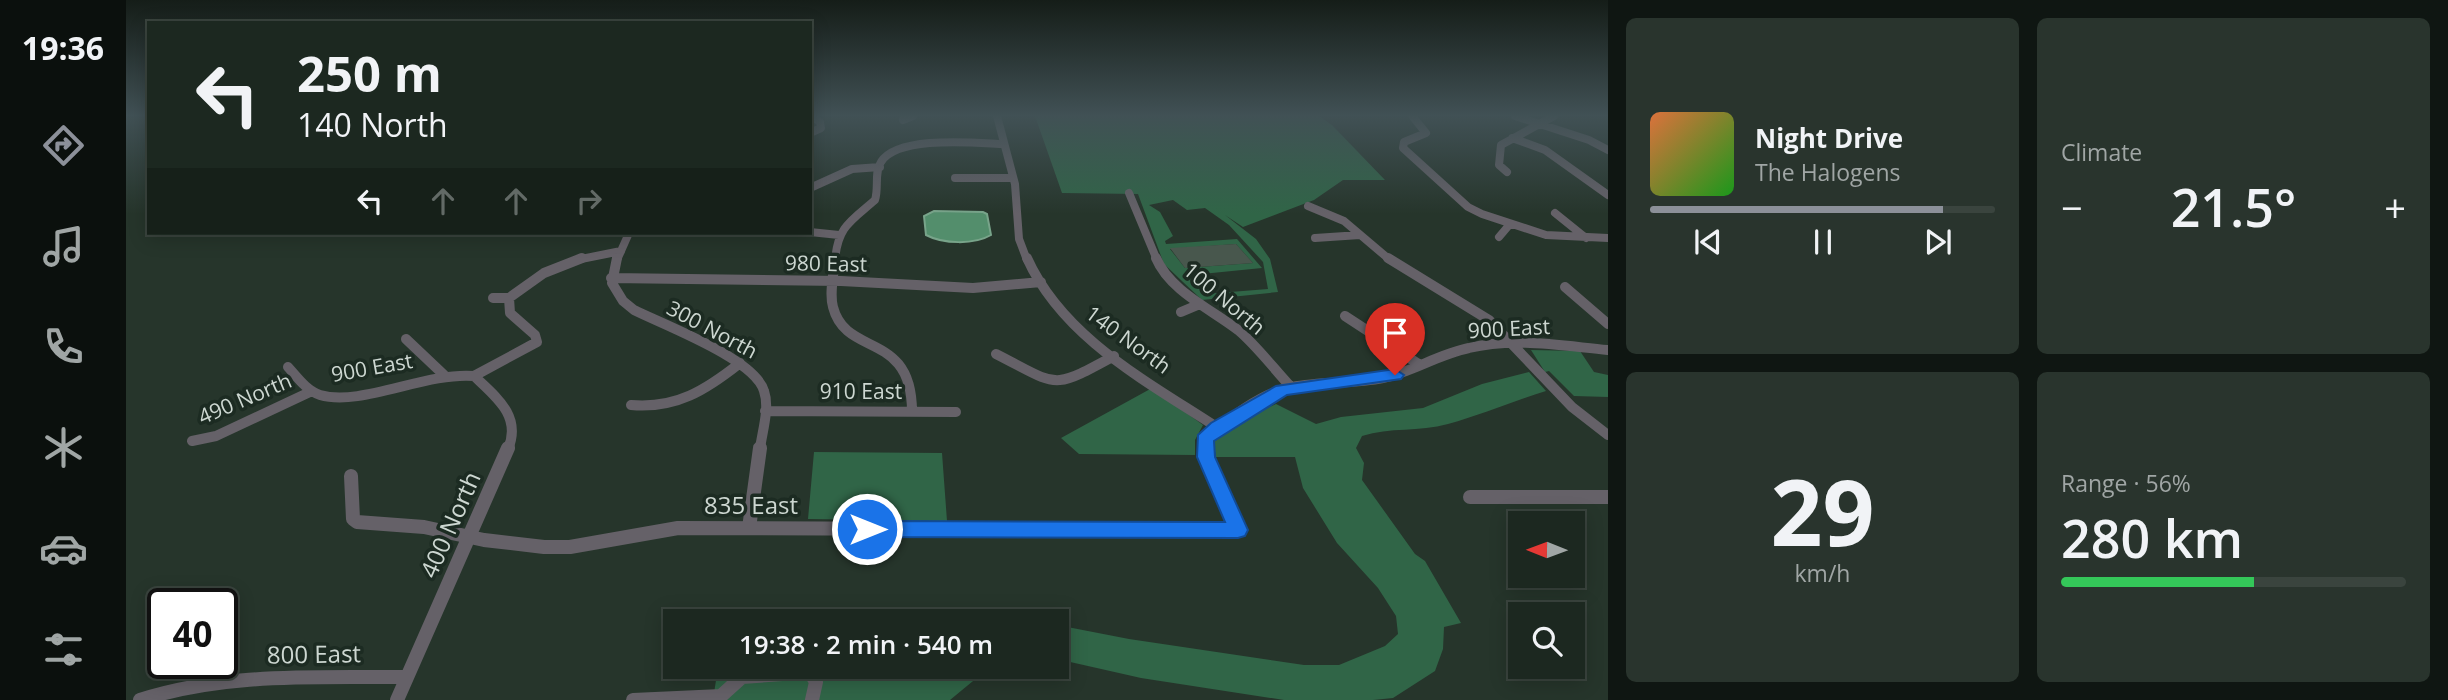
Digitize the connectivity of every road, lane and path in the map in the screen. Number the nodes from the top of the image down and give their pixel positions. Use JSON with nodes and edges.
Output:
{"nodes":[{"id":1,"x":906,"y":149,"type":"edge"},
{"id":2,"x":1005,"y":149,"type":"edge"},
{"id":3,"x":1406,"y":149,"type":"edge"},
{"id":4,"x":1501,"y":149,"type":"edge"},
{"id":5,"x":1541,"y":149,"type":"edge"},
{"id":6,"x":880,"y":167,"type":"junction"},
{"id":7,"x":1507,"y":172,"type":"dead end"},
{"id":8,"x":955,"y":178,"type":"dead end"},
{"id":9,"x":1013,"y":178,"type":"junction"},
{"id":10,"x":812,"y":187,"type":"edge"},
{"id":11,"x":1129,"y":193,"type":"dead end"},
{"id":12,"x":1608,"y":195,"type":"edge"},
{"id":13,"x":1308,"y":206,"type":"dead end"},
{"id":14,"x":1555,"y":213,"type":"dead end"},
{"id":15,"x":1510,"y":224,"type":"junction"},
{"id":16,"x":812,"y":232,"type":"edge"},
{"id":17,"x":1360,"y":234,"type":"junction"},
{"id":18,"x":628,"y":235,"type":"edge"},
{"id":19,"x":839,"y":235,"type":"junction"},
{"id":20,"x":1499,"y":237,"type":"dead end"},
{"id":21,"x":1315,"y":238,"type":"dead end"},
{"id":22,"x":1586,"y":238,"type":"junction"},
{"id":23,"x":1608,"y":238,"type":"edge"},
{"id":24,"x":621,"y":251,"type":"junction"},
{"id":25,"x":611,"y":278,"type":"junction"},
{"id":26,"x":834,"y":281,"type":"junction"},
{"id":27,"x":1041,"y":282,"type":"junction"},
{"id":28,"x":1565,"y":287,"type":"dead end"},
{"id":29,"x":493,"y":298,"type":"dead end"},
{"id":30,"x":509,"y":298,"type":"junction"},
{"id":31,"x":1200,"y":304,"type":"junction"},
{"id":32,"x":1181,"y":312,"type":"dead end"},
{"id":33,"x":1345,"y":316,"type":"dead end"},
{"id":34,"x":1608,"y":324,"type":"edge"},
{"id":35,"x":406,"y":339,"type":"dead end"},
{"id":36,"x":1511,"y":344,"type":"junction"},
{"id":37,"x":1608,"y":350,"type":"edge"},
{"id":38,"x":996,"y":354,"type":"dead end"},
{"id":39,"x":1114,"y":356,"type":"junction"},
{"id":40,"x":740,"y":363,"type":"junction"},
{"id":41,"x":1420,"y":365,"type":"junction"},
{"id":42,"x":288,"y":367,"type":"dead end"},
{"id":43,"x":444,"y":375,"type":"junction"},
{"id":44,"x":474,"y":376,"type":"junction"},
{"id":45,"x":1291,"y":387,"type":"junction"},
{"id":46,"x":312,"y":391,"type":"junction"},
{"id":47,"x":631,"y":405,"type":"dead end"},
{"id":48,"x":765,"y":411,"type":"junction"},
{"id":49,"x":912,"y":412,"type":"junction"},
{"id":50,"x":957,"y":412,"type":"dead end"},
{"id":51,"x":1218,"y":428,"type":"junction"},
{"id":52,"x":1608,"y":435,"type":"edge"},
{"id":53,"x":192,"y":441,"type":"dead end"},
{"id":54,"x":351,"y":476,"type":"dead end"},
{"id":55,"x":1470,"y":497,"type":"dead end"},
{"id":56,"x":1608,"y":497,"type":"edge"},
{"id":57,"x":749,"y":528,"type":"junction"},
{"id":58,"x":470,"y":537,"type":"junction"},
{"id":59,"x":406,"y":677,"type":"junction"},
{"id":60,"x":723,"y":698,"type":"edge"},
{"id":61,"x":140,"y":700,"type":"edge"},
{"id":62,"x":397,"y":700,"type":"edge"},
{"id":63,"x":633,"y":700,"type":"edge"},
{"id":64,"x":812,"y":700,"type":"edge"}],
"edges":[{"from":1,"to":6,"type":"street"},
{"from":2,"to":9,"type":"street","name":"140 North"},
{"from":3,"to":15,"type":"street"},
{"from":4,"to":7,"type":"street"},
{"from":5,"to":12,"type":"street"},
{"from":6,"to":10,"type":"street"},
{"from":6,"to":19,"type":"street"},
{"from":8,"to":9,"type":"street"},
{"from":9,"to":27,"type":"street","name":"140 North"},
{"from":11,"to":31,"type":"street","name":"100 North"},
{"from":13,"to":17,"type":"street"},
{"from":14,"to":22,"type":"street"},
{"from":15,"to":20,"type":"street"},
{"from":15,"to":22,"type":"street"},
{"from":16,"to":19,"type":"street"},
{"from":17,"to":21,"type":"street"},
{"from":17,"to":36,"type":"street"},
{"from":18,"to":24,"type":"street"},
{"from":19,"to":26,"type":"street"},
{"from":22,"to":23,"type":"street"},
{"from":24,"to":25,"type":"street"},
{"from":24,"to":30,"type":"street"},
{"from":25,"to":26,"type":"street","name":"980 East"},
{"from":25,"to":40,"type":"street","name":"300 North"},
{"from":26,"to":27,"type":"street","name":"980 East"},
{"from":26,"to":49,"type":"street"},
{"from":27,"to":39,"type":"street","name":"140 North"},
{"from":28,"to":34,"type":"street"},
{"from":29,"to":30,"type":"street"},
{"from":30,"to":44,"type":"street"},
{"from":31,"to":32,"type":"street"},
{"from":31,"to":45,"type":"street","name":"100 North"},
{"from":33,"to":41,"type":"street"},
{"from":35,"to":43,"type":"street"},
{"from":36,"to":37,"type":"street","name":"900 East"},
{"from":36,"to":41,"type":"street","name":"900 East"},
{"from":36,"to":52,"type":"street"},
{"from":38,"to":39,"type":"street"},
{"from":39,"to":51,"type":"street","name":"140 North"},
{"from":40,"to":47,"type":"street"},
{"from":40,"to":48,"type":"street","name":"300 North"},
{"from":41,"to":45,"type":"street","name":"900 East"},
{"from":42,"to":46,"type":"street","name":"900 East"},
{"from":43,"to":44,"type":"street","name":"900 East"},
{"from":43,"to":46,"type":"street","name":"900 East"},
{"from":44,"to":58,"type":"street","name":"400 North"},
{"from":45,"to":51,"type":"street","name":"900 East"},
{"from":46,"to":53,"type":"street","name":"490 North"},
{"from":48,"to":49,"type":"street","name":"910 East"},
{"from":48,"to":57,"type":"street","name":"300 North"},
{"from":49,"to":50,"type":"street","name":"910 East"},
{"from":51,"to":57,"type":"street","name":"835 East"},
{"from":54,"to":58,"type":"street","name":"835 East"},
{"from":55,"to":56,"type":"street"},
{"from":57,"to":58,"type":"street","name":"835 East"},
{"from":58,"to":59,"type":"street","name":"400 North"},
{"from":59,"to":61,"type":"street","name":"800 East"},
{"from":59,"to":62,"type":"street","name":"400 North"},
{"from":60,"to":63,"type":"street"},
{"from":60,"to":64,"type":"street"}]}
